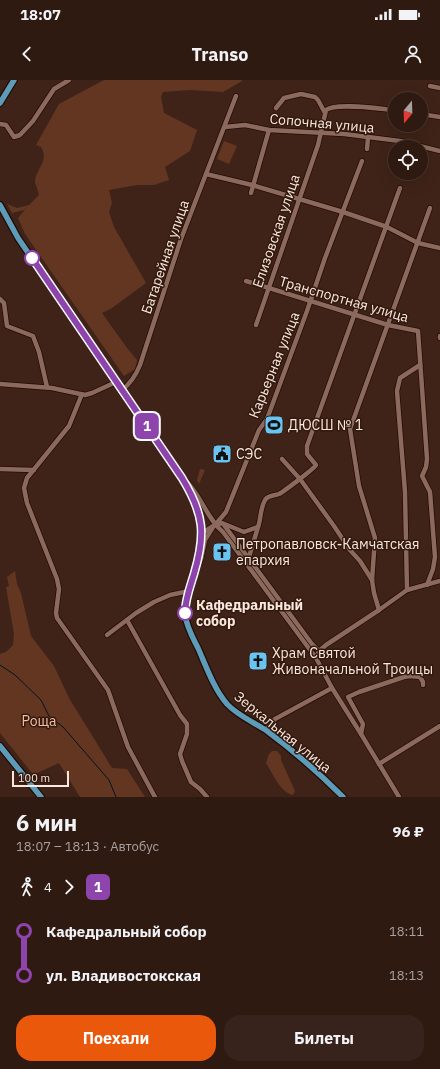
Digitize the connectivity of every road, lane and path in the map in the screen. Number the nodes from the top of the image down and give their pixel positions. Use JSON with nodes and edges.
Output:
{"nodes":[{"id":1,"x":13,"y":80,"type":"edge"},
{"id":2,"x":66,"y":81,"type":"edge"},
{"id":3,"x":430,"y":86,"type":"dead end"},
{"id":4,"x":440,"y":88,"type":"edge"},
{"id":5,"x":236,"y":96,"type":"dead end"},
{"id":6,"x":0,"y":103,"type":"edge"},
{"id":7,"x":276,"y":108,"type":"dead end"},
{"id":8,"x":388,"y":109,"type":"edge"},
{"id":9,"x":325,"y":113,"type":"junction"},
{"id":10,"x":428,"y":115,"type":"edge"},
{"id":11,"x":440,"y":117,"type":"edge"},
{"id":12,"x":0,"y":124,"type":"edge"},
{"id":13,"x":225,"y":127,"type":"junction"},
{"id":14,"x":269,"y":130,"type":"junction"},
{"id":15,"x":320,"y":133,"type":"junction"},
{"id":16,"x":368,"y":138,"type":"junction"},
{"id":17,"x":367,"y":149,"type":"dead end"},
{"id":18,"x":440,"y":151,"type":"edge"},
{"id":19,"x":362,"y":161,"type":"dead end"},
{"id":20,"x":206,"y":174,"type":"junction"},
{"id":21,"x":252,"y":185,"type":"junction"},
{"id":22,"x":400,"y":188,"type":"dead end"},
{"id":23,"x":250,"y":193,"type":"dead end"},
{"id":24,"x":298,"y":199,"type":"junction"},
{"id":25,"x":0,"y":205,"type":"edge"},
{"id":26,"x":430,"y":208,"type":"dead end"},
{"id":27,"x":343,"y":212,"type":"junction"},
{"id":28,"x":386,"y":227,"type":"junction"},
{"id":29,"x":418,"y":243,"type":"junction"},
{"id":30,"x":440,"y":248,"type":"edge"},
{"id":31,"x":246,"y":281,"type":"dead end"},
{"id":32,"x":268,"y":288,"type":"junction"},
{"id":33,"x":0,"y":299,"type":"edge"},
{"id":34,"x":311,"y":301,"type":"junction"},
{"id":35,"x":355,"y":314,"type":"junction"},
{"id":36,"x":256,"y":325,"type":"dead end"},
{"id":37,"x":388,"y":325,"type":"junction"},
{"id":38,"x":420,"y":365,"type":"junction"},
{"id":39,"x":116,"y":382,"type":"junction"},
{"id":40,"x":0,"y":384,"type":"edge"},
{"id":41,"x":47,"y":387,"type":"junction"},
{"id":42,"x":122,"y":390,"type":"junction"},
{"id":43,"x":82,"y":394,"type":"junction"},
{"id":44,"x":282,"y":459,"type":"dead end"},
{"id":45,"x":0,"y":469,"type":"edge"},
{"id":46,"x":34,"y":470,"type":"junction"},
{"id":47,"x":182,"y":478,"type":"junction"},
{"id":48,"x":300,"y":479,"type":"junction"},
{"id":49,"x":222,"y":523,"type":"junction"},
{"id":50,"x":214,"y":526,"type":"junction"},
{"id":51,"x":258,"y":527,"type":"junction"},
{"id":52,"x":202,"y":533,"type":"junction"},
{"id":53,"x":248,"y":557,"type":"junction"},
{"id":54,"x":195,"y":570,"type":"junction"},
{"id":55,"x":372,"y":580,"type":"junction"},
{"id":56,"x":440,"y":581,"type":"edge"},
{"id":57,"x":427,"y":585,"type":"junction"},
{"id":58,"x":407,"y":590,"type":"junction"},
{"id":59,"x":189,"y":591,"type":"junction"},
{"id":60,"x":380,"y":610,"type":"junction"},
{"id":61,"x":127,"y":620,"type":"junction"},
{"id":62,"x":107,"y":635,"type":"dead end"},
{"id":63,"x":320,"y":651,"type":"junction"},
{"id":64,"x":316,"y":658,"type":"junction"},
{"id":65,"x":423,"y":685,"type":"dead end"},
{"id":66,"x":332,"y":688,"type":"junction"},
{"id":67,"x":440,"y":726,"type":"edge"},
{"id":68,"x":266,"y":730,"type":"junction"},
{"id":69,"x":361,"y":734,"type":"junction"},
{"id":70,"x":0,"y":746,"type":"edge"},
{"id":71,"x":379,"y":764,"type":"junction"},
{"id":72,"x":41,"y":797,"type":"edge"},
{"id":73,"x":155,"y":797,"type":"edge"},
{"id":74,"x":207,"y":797,"type":"edge"},
{"id":75,"x":343,"y":797,"type":"edge"},
{"id":76,"x":399,"y":797,"type":"edge"}],
"edges":[{"from":1,"to":6,"type":"main road"},
{"from":2,"to":12,"type":"street"},
{"from":3,"to":4,"type":"street"},
{"from":5,"to":13,"type":"street","name":"Батарейная улица"},
{"from":7,"to":9,"type":"street"},
{"from":8,"to":9,"type":"street"},
{"from":9,"to":15,"type":"street","name":"Елизовская улица"},
{"from":10,"to":11,"type":"street"},
{"from":13,"to":14,"type":"street","name":"Сопочная улица"},
{"from":13,"to":20,"type":"street","name":"Батарейная улица"},
{"from":14,"to":15,"type":"street","name":"Сопочная улица"},
{"from":14,"to":21,"type":"street"},
{"from":15,"to":16,"type":"street","name":"Сопочная улица"},
{"from":15,"to":24,"type":"street","name":"Елизовская улица"},
{"from":16,"to":17,"type":"street"},
{"from":16,"to":18,"type":"street","name":"Сопочная улица"},
{"from":19,"to":27,"type":"street","name":"Карьерная улица"},
{"from":20,"to":21,"type":"street"},
{"from":20,"to":42,"type":"street","name":"Батарейная улица"},
{"from":21,"to":23,"type":"street"},
{"from":21,"to":24,"type":"street"},
{"from":22,"to":28,"type":"street"},
{"from":24,"to":27,"type":"street"},
{"from":24,"to":32,"type":"street","name":"Елизовская улица"},
{"from":25,"to":39,"type":"main road","name":"Зеркальная улица"},
{"from":26,"to":29,"type":"street"},
{"from":27,"to":28,"type":"street"},
{"from":27,"to":34,"type":"street","name":"Карьерная улица"},
{"from":28,"to":29,"type":"street"},
{"from":28,"to":35,"type":"street"},
{"from":29,"to":30,"type":"street"},
{"from":29,"to":37,"type":"street"},
{"from":31,"to":32,"type":"street","name":"Транспортная улица"},
{"from":32,"to":34,"type":"street","name":"Транспортная улица"},
{"from":32,"to":36,"type":"street","name":"Елизовская улица"},
{"from":33,"to":41,"type":"street"},
{"from":34,"to":35,"type":"street","name":"Транспортная улица"},
{"from":34,"to":50,"type":"street","name":"Карьерная улица"},
{"from":35,"to":37,"type":"street","name":"Транспортная улица"},
{"from":35,"to":48,"type":"street"},
{"from":37,"to":38,"type":"street","name":"Транспортная улица"},
{"from":37,"to":55,"type":"street"},
{"from":38,"to":57,"type":"street","name":"Транспортная улица"},
{"from":38,"to":58,"type":"street"},
{"from":39,"to":42,"type":"main road","name":"Зеркальная улица"},
{"from":39,"to":43,"type":"street"},
{"from":40,"to":41,"type":"street"},
{"from":41,"to":43,"type":"street"},
{"from":42,"to":47,"type":"main road","name":"Зеркальная улица"},
{"from":43,"to":46,"type":"street"},
{"from":44,"to":48,"type":"street"},
{"from":45,"to":46,"type":"street"},
{"from":46,"to":73,"type":"street"},
{"from":47,"to":50,"type":"street"},
{"from":47,"to":52,"type":"main road","name":"Зеркальная улица"},
{"from":48,"to":51,"type":"street"},
{"from":48,"to":55,"type":"street"},
{"from":49,"to":50,"type":"street"},
{"from":49,"to":51,"type":"street"},
{"from":49,"to":53,"type":"street"},
{"from":50,"to":52,"type":"street","name":"Карьерная улица"},
{"from":50,"to":54,"type":"street","name":"Карьерная улица"},
{"from":50,"to":64,"type":"street"},
{"from":51,"to":53,"type":"street"},
{"from":52,"to":54,"type":"main road","name":"Зеркальная улица"},
{"from":53,"to":63,"type":"street"},
{"from":54,"to":59,"type":"main road","name":"Зеркальная улица"},
{"from":55,"to":60,"type":"street"},
{"from":56,"to":57,"type":"street"},
{"from":57,"to":58,"type":"street"},
{"from":58,"to":60,"type":"street"},
{"from":59,"to":61,"type":"street"},
{"from":59,"to":68,"type":"main road","name":"Зеркальная улица"},
{"from":60,"to":63,"type":"street"},
{"from":61,"to":62,"type":"street"},
{"from":61,"to":74,"type":"street"},
{"from":63,"to":64,"type":"street"},
{"from":64,"to":66,"type":"street"},
{"from":65,"to":69,"type":"street"},
{"from":66,"to":68,"type":"street"},
{"from":66,"to":69,"type":"street"},
{"from":67,"to":71,"type":"street"},
{"from":68,"to":75,"type":"main road","name":"Зеркальная улица"},
{"from":69,"to":71,"type":"street"},
{"from":70,"to":72,"type":"main road"},
{"from":71,"to":76,"type":"street"}]}
